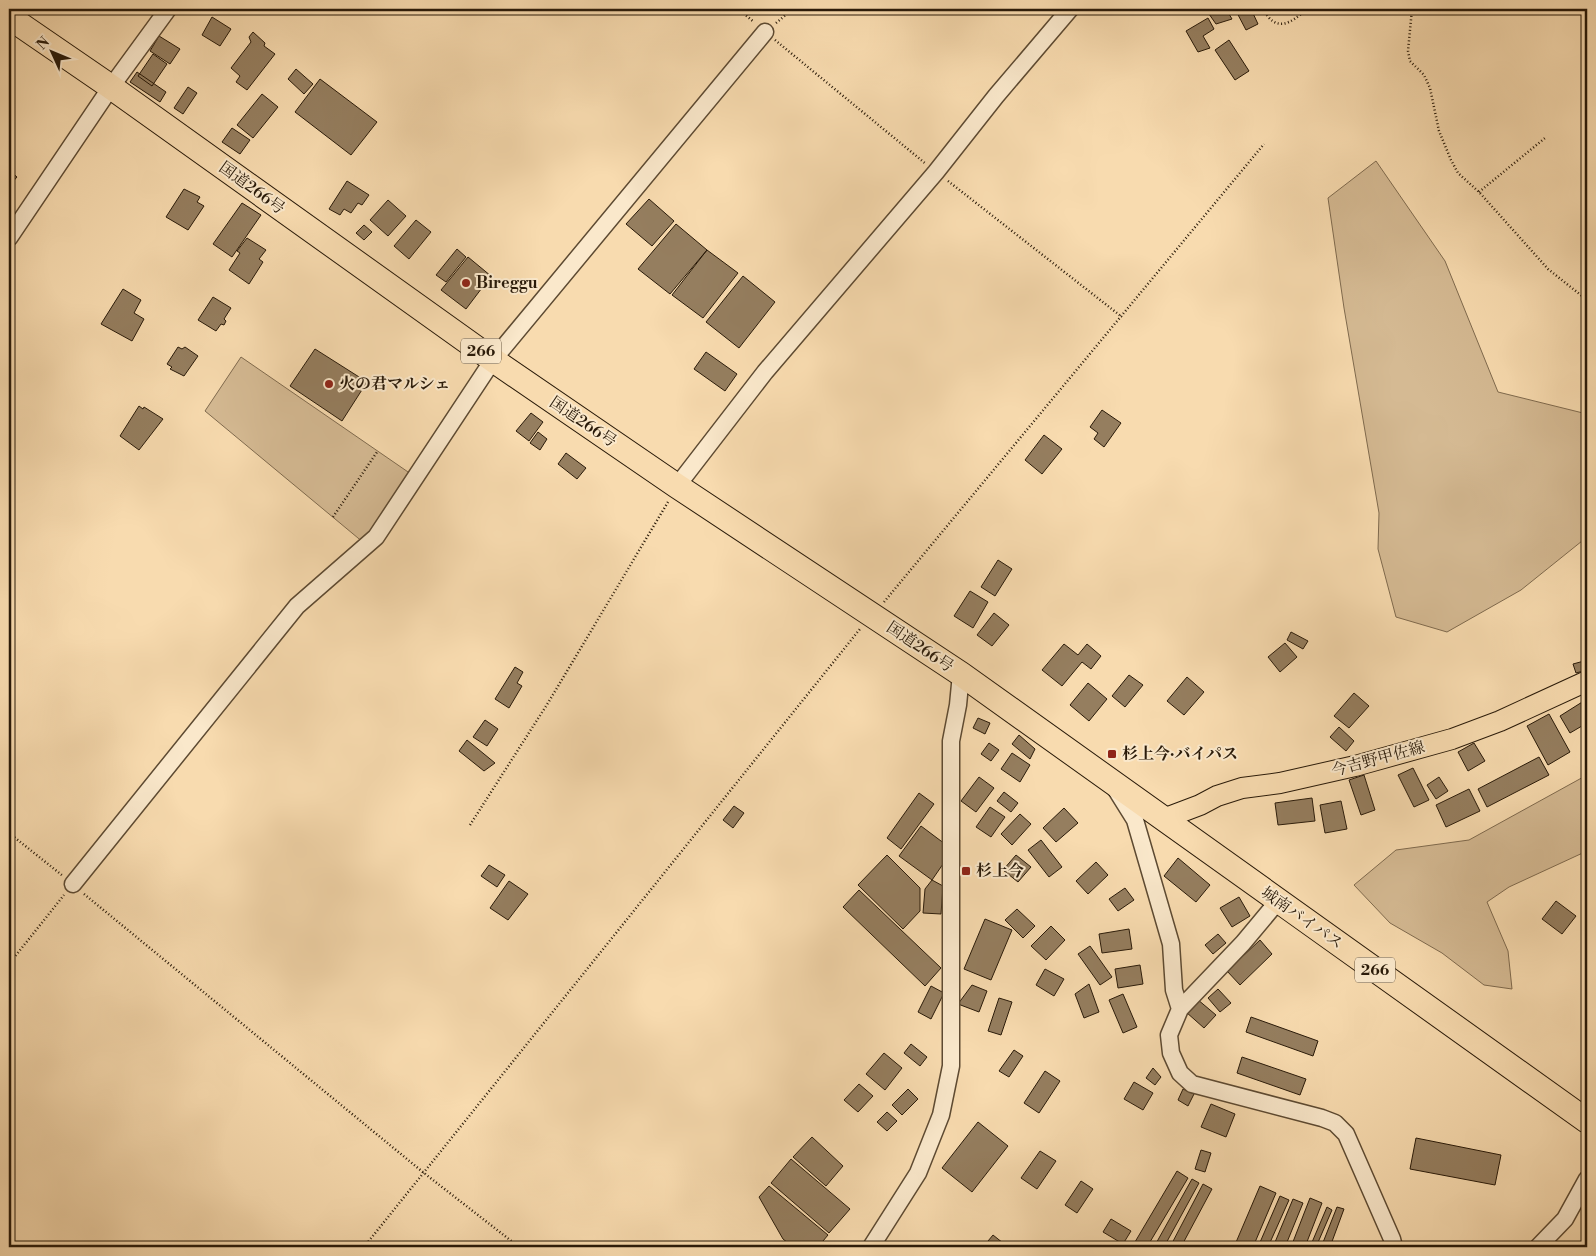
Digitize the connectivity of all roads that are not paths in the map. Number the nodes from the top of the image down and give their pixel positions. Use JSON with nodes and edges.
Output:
{"nodes":[{"id":1,"x":168,"y":9,"type":"edge"},
{"id":2,"x":1070,"y":9,"type":"edge"},
{"id":3,"x":9,"y":17,"type":"edge"},
{"id":4,"x":765,"y":32,"type":"road end"},
{"id":5,"x":111,"y":87,"type":"junction"},
{"id":6,"x":9,"y":238,"type":"edge"},
{"id":7,"x":493,"y":360,"type":"junction"},
{"id":8,"x":677,"y":486,"type":"junction"},
{"id":9,"x":960,"y":674,"type":"junction"},
{"id":10,"x":1587,"y":681,"type":"edge"},
{"id":11,"x":1110,"y":780,"type":"junction"},
{"id":12,"x":1163,"y":819,"type":"junction"},
{"id":13,"x":73,"y":884,"type":"road end"},
{"id":14,"x":1278,"y":901,"type":"junction"},
{"id":15,"x":1180,"y":1009,"type":"junction"},
{"id":16,"x":1587,"y":1121,"type":"edge"},
{"id":17,"x":1587,"y":1179,"type":"edge"},
{"id":18,"x":870,"y":1247,"type":"edge"},
{"id":19,"x":1394,"y":1247,"type":"edge"},
{"id":20,"x":1538,"y":1247,"type":"edge"}],
"edges":[{"from":1,"to":5,"type":"street"},
{"from":2,"to":8,"type":"street"},
{"from":3,"to":5,"type":"highway","name":"国道266号","number":"266"},
{"from":4,"to":7,"type":"street"},
{"from":5,"to":6,"type":"street"},
{"from":5,"to":7,"type":"highway","name":"国道266号","number":"266"},
{"from":7,"to":8,"type":"highway","name":"国道266号","number":"266"},
{"from":7,"to":13,"type":"street"},
{"from":8,"to":9,"type":"highway","name":"国道266号","number":"266"},
{"from":9,"to":11,"type":"highway","name":"国道266号","number":"266"},
{"from":9,"to":18,"type":"street"},
{"from":10,"to":12,"type":"main road","name":"今吉野甲佐線"},
{"from":11,"to":12,"type":"highway","name":"国道266号","number":"266"},
{"from":11,"to":15,"type":"street"},
{"from":12,"to":14,"type":"highway","name":"城南バイパス","number":"266"},
{"from":14,"to":15,"type":"street"},
{"from":14,"to":16,"type":"highway","name":"城南バイパス","number":"266"},
{"from":15,"to":19,"type":"street"},
{"from":17,"to":20,"type":"street"}]}
